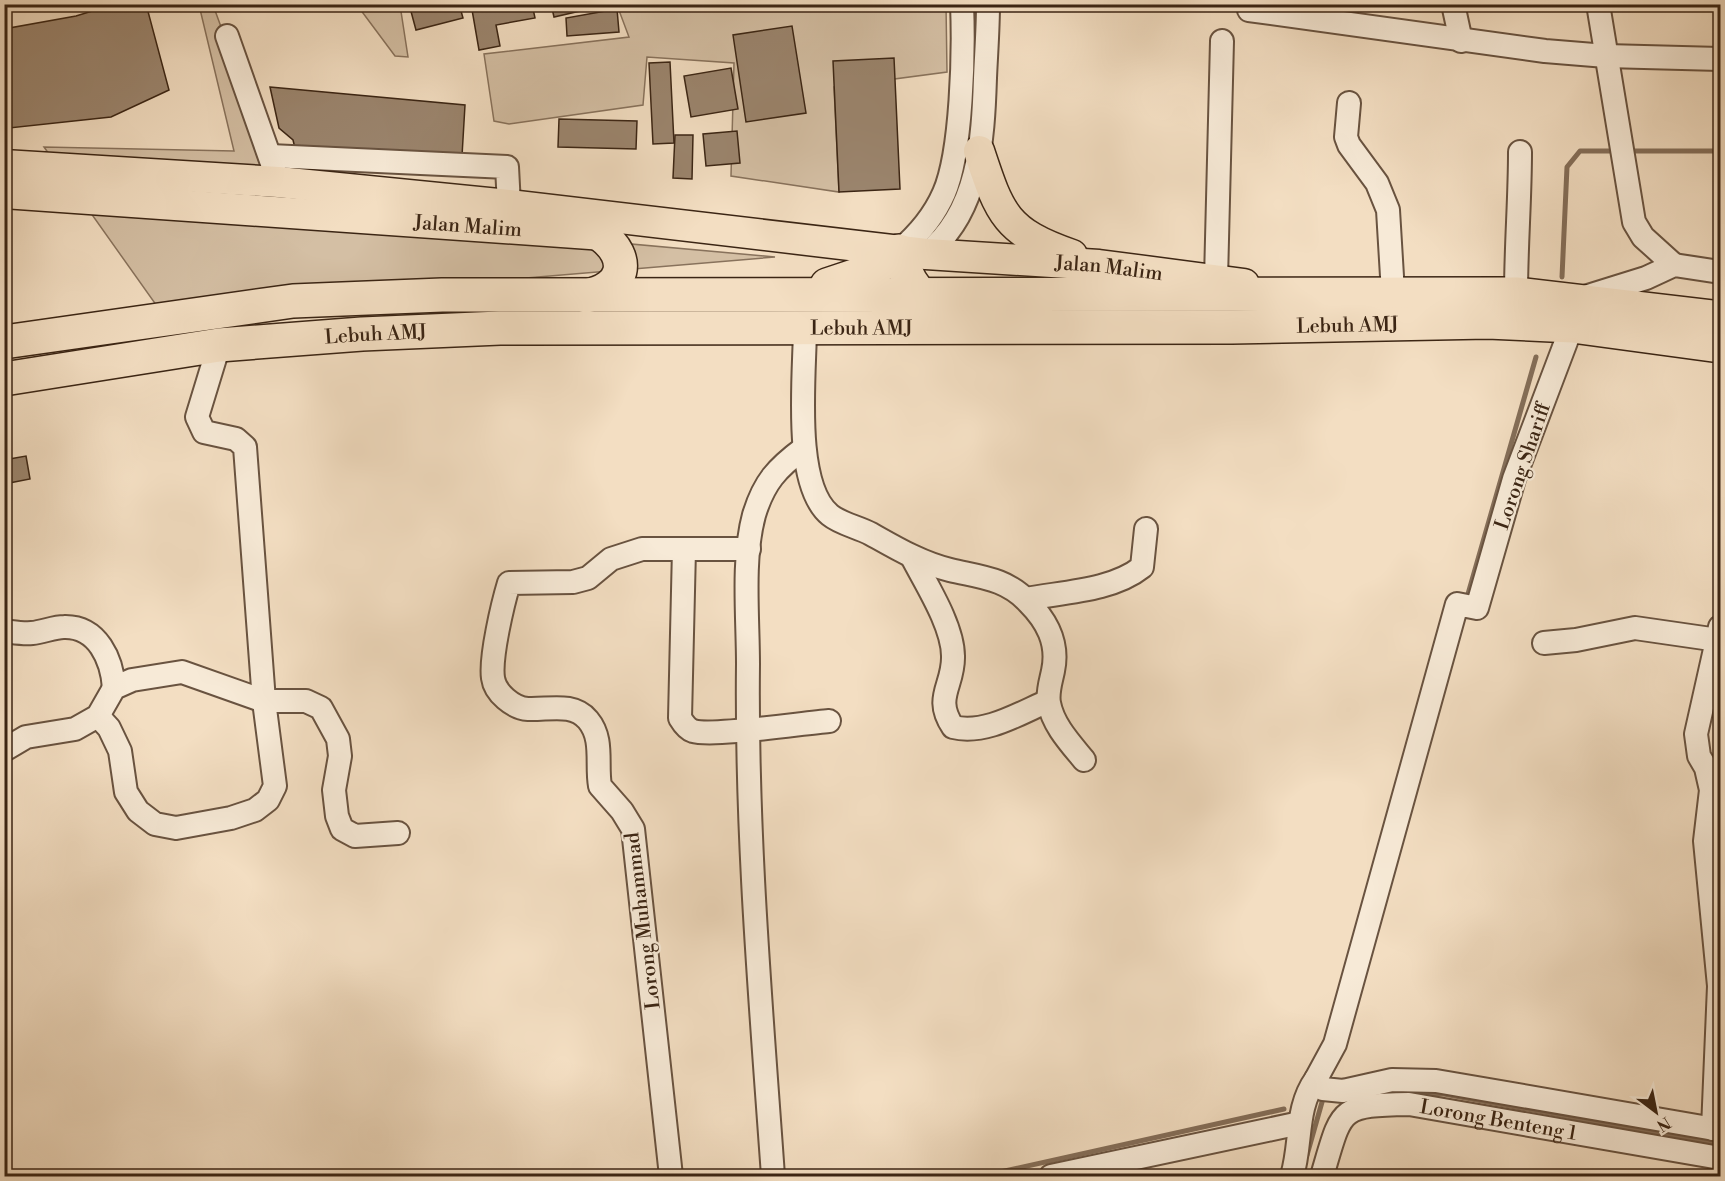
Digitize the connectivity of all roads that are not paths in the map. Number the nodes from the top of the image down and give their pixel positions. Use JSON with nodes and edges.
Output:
{"nodes":[{"id":1,"x":962,"y":4,"type":"edge"},
{"id":2,"x":988,"y":4,"type":"edge"},
{"id":3,"x":1453,"y":4,"type":"edge"},
{"id":4,"x":1598,"y":4,"type":"edge"},
{"id":5,"x":1249,"y":10,"type":"dead end"},
{"id":6,"x":1304,"y":11,"type":"edge"},
{"id":7,"x":227,"y":36,"type":"dead end"},
{"id":8,"x":1222,"y":41,"type":"dead end"},
{"id":9,"x":1461,"y":41,"type":"junction"},
{"id":10,"x":1606,"y":56,"type":"junction"},
{"id":11,"x":1720,"y":59,"type":"edge"},
{"id":12,"x":1349,"y":103,"type":"dead end"},
{"id":13,"x":979,"y":151,"type":"junction"},
{"id":14,"x":1520,"y":152,"type":"dead end"},
{"id":15,"x":4,"y":165,"type":"edge"},
{"id":16,"x":274,"y":169,"type":"junction"},
{"id":17,"x":4,"y":193,"type":"edge"},
{"id":18,"x":601,"y":235,"type":"junction"},
{"id":19,"x":900,"y":260,"type":"junction"},
{"id":20,"x":1100,"y":265,"type":"junction"},
{"id":21,"x":1674,"y":265,"type":"junction"},
{"id":22,"x":1720,"y":272,"type":"edge"},
{"id":23,"x":1216,"y":279,"type":"junction"},
{"id":24,"x":1291,"y":293,"type":"junction"},
{"id":25,"x":1393,"y":293,"type":"junction"},
{"id":26,"x":1516,"y":294,"type":"junction"},
{"id":27,"x":721,"y":295,"type":"junction"},
{"id":28,"x":919,"y":295,"type":"junction"},
{"id":29,"x":586,"y":296,"type":"junction"},
{"id":30,"x":1572,"y":314,"type":"junction"},
{"id":31,"x":1720,"y":318,"type":"edge"},
{"id":32,"x":805,"y":326,"type":"junction"},
{"id":33,"x":993,"y":328,"type":"junction"},
{"id":34,"x":4,"y":342,"type":"edge"},
{"id":35,"x":219,"y":345,"type":"junction"},
{"id":36,"x":1720,"y":346,"type":"edge"},
{"id":37,"x":4,"y":379,"type":"edge"},
{"id":38,"x":804,"y":448,"type":"junction"},
{"id":39,"x":1146,"y":529,"type":"dead end"},
{"id":40,"x":684,"y":549,"type":"junction"},
{"id":41,"x":749,"y":549,"type":"junction"},
{"id":42,"x":912,"y":557,"type":"junction"},
{"id":43,"x":1026,"y":599,"type":"junction"},
{"id":44,"x":4,"y":631,"type":"edge"},
{"id":45,"x":1719,"y":633,"type":"edge"},
{"id":46,"x":1544,"y":643,"type":"dead end"},
{"id":47,"x":114,"y":688,"type":"junction"},
{"id":48,"x":264,"y":701,"type":"junction"},
{"id":49,"x":1048,"y":701,"type":"junction"},
{"id":50,"x":98,"y":716,"type":"junction"},
{"id":51,"x":829,"y":721,"type":"dead end"},
{"id":52,"x":748,"y":728,"type":"junction"},
{"id":53,"x":4,"y":750,"type":"edge"},
{"id":54,"x":1084,"y":760,"type":"dead end"},
{"id":55,"x":398,"y":833,"type":"dead end"},
{"id":56,"x":1340,"y":1091,"type":"junction"},
{"id":57,"x":1300,"y":1123,"type":"junction"},
{"id":58,"x":1717,"y":1130,"type":"edge"},
{"id":59,"x":1720,"y":1158,"type":"edge"},
{"id":60,"x":671,"y":1176,"type":"edge"},
{"id":61,"x":773,"y":1176,"type":"edge"},
{"id":62,"x":1051,"y":1176,"type":"edge"},
{"id":63,"x":1292,"y":1176,"type":"edge"},
{"id":64,"x":1322,"y":1176,"type":"edge"}],
"edges":[{"from":1,"to":19,"type":"street"},
{"from":2,"to":13,"type":"street"},
{"from":3,"to":9,"type":"street"},
{"from":4,"to":10,"type":"street"},
{"from":5,"to":6,"type":"street"},
{"from":6,"to":9,"type":"street"},
{"from":7,"to":16,"type":"street"},
{"from":8,"to":23,"type":"street"},
{"from":9,"to":10,"type":"street"},
{"from":10,"to":11,"type":"street"},
{"from":10,"to":21,"type":"street"},
{"from":12,"to":25,"type":"street"},
{"from":13,"to":19,"type":"street"},
{"from":13,"to":20,"type":"main road"},
{"from":14,"to":26,"type":"street"},
{"from":15,"to":16,"type":"main road","name":"Jalan Malim"},
{"from":16,"to":19,"type":"main road","name":"Jalan Malim"},
{"from":17,"to":18,"type":"main road","name":"Jalan Malim"},
{"from":18,"to":19,"type":"main road","name":"Jalan Malim"},
{"from":18,"to":29,"type":"highway"},
{"from":19,"to":20,"type":"main road","name":"Jalan Malim"},
{"from":19,"to":27,"type":"highway"},
{"from":19,"to":28,"type":"highway"},
{"from":20,"to":23,"type":"main road","name":"Jalan Malim"},
{"from":21,"to":22,"type":"street"},
{"from":21,"to":30,"type":"street"},
{"from":23,"to":24,"type":"main road","name":"Jalan Malim"},
{"from":24,"to":25,"type":"highway","name":"Lebuh AMJ"},
{"from":24,"to":28,"type":"highway","name":"Lebuh AMJ"},
{"from":25,"to":26,"type":"highway","name":"Lebuh AMJ"},
{"from":26,"to":30,"type":"highway","name":"Lebuh AMJ"},
{"from":27,"to":28,"type":"highway","name":"Lebuh AMJ"},
{"from":27,"to":29,"type":"highway","name":"Lebuh AMJ"},
{"from":28,"to":33,"type":"highway"},
{"from":29,"to":34,"type":"highway","name":"Lebuh AMJ"},
{"from":30,"to":31,"type":"highway","name":"Lebuh AMJ"},
{"from":30,"to":33,"type":"highway","name":"Lebuh AMJ"},
{"from":30,"to":36,"type":"highway","name":"Lebuh AMJ"},
{"from":30,"to":56,"type":"street","name":"Lorong Shariff"},
{"from":32,"to":33,"type":"highway","name":"Lebuh AMJ"},
{"from":32,"to":35,"type":"highway","name":"Lebuh AMJ"},
{"from":32,"to":38,"type":"street"},
{"from":35,"to":37,"type":"highway","name":"Lebuh AMJ"},
{"from":35,"to":48,"type":"street"},
{"from":38,"to":41,"type":"street"},
{"from":38,"to":42,"type":"street"},
{"from":39,"to":43,"type":"street"},
{"from":40,"to":41,"type":"street"},
{"from":40,"to":52,"type":"street"},
{"from":40,"to":60,"type":"street","name":"Lorong Muhammad"},
{"from":41,"to":52,"type":"street"},
{"from":42,"to":43,"type":"street"},
{"from":42,"to":49,"type":"street"},
{"from":43,"to":49,"type":"street"},
{"from":44,"to":47,"type":"street"},
{"from":45,"to":46,"type":"street"},
{"from":45,"to":58,"type":"street"},
{"from":47,"to":48,"type":"street"},
{"from":47,"to":50,"type":"street"},
{"from":48,"to":50,"type":"street"},
{"from":48,"to":55,"type":"street"},
{"from":49,"to":54,"type":"street"},
{"from":50,"to":53,"type":"street"},
{"from":51,"to":52,"type":"street"},
{"from":52,"to":61,"type":"street"},
{"from":56,"to":57,"type":"street","name":"Lorong Shariff"},
{"from":56,"to":58,"type":"street"},
{"from":56,"to":59,"type":"street","name":"Lorong Benteng 1"},
{"from":56,"to":64,"type":"street"},
{"from":57,"to":62,"type":"street"},
{"from":57,"to":63,"type":"street","name":"Lorong Shariff"}]}
